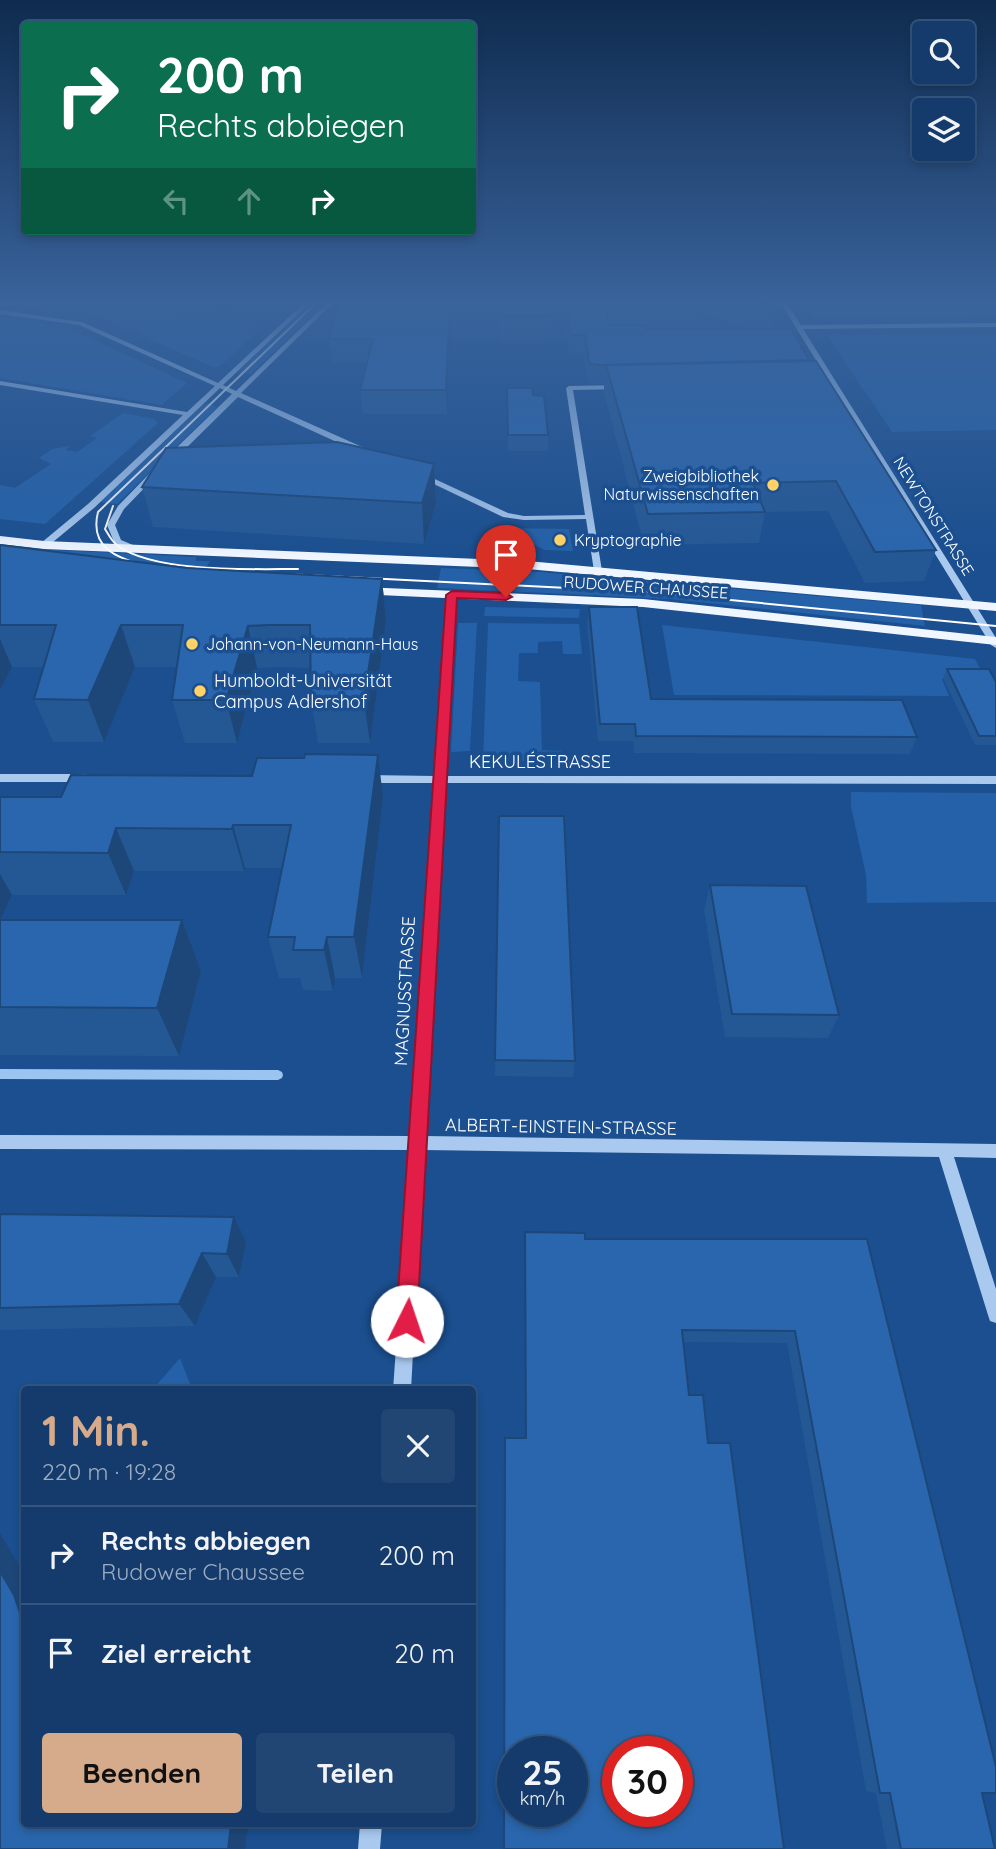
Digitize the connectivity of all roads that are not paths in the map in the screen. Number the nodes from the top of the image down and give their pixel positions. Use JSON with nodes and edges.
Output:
{"nodes":[{"id":1,"x":20,"y":386,"type":"edge"},
{"id":2,"x":219,"y":386,"type":"joint"},
{"id":3,"x":245,"y":386,"type":"edge"},
{"id":4,"x":837,"y":386,"type":"edge"},
{"id":5,"x":624,"y":387,"type":"edge"},
{"id":6,"x":237,"y":394,"type":"junction"},
{"id":7,"x":188,"y":414,"type":"junction"},
{"id":8,"x":370,"y":453,"type":"edge"},
{"id":9,"x":169,"y":460,"type":"edge"},
{"id":10,"x":160,"y":468,"type":"edge"},
{"id":11,"x":407,"y":470,"type":"edge"},
{"id":12,"x":590,"y":517,"type":"junction"},
{"id":13,"x":0,"y":540,"type":"edge"},
{"id":14,"x":44,"y":545,"type":"junction"},
{"id":15,"x":139,"y":549,"type":"junction"},
{"id":16,"x":598,"y":571,"type":"junction"},
{"id":17,"x":347,"y":590,"type":"edge"},
{"id":18,"x":452,"y":595,"type":"junction"},
{"id":19,"x":973,"y":605,"type":"junction"},
{"id":20,"x":996,"y":607,"type":"edge"},
{"id":21,"x":995,"y":642,"type":"edge"},
{"id":22,"x":0,"y":778,"type":"edge"},
{"id":23,"x":96,"y":778,"type":"edge"},
{"id":24,"x":359,"y":779,"type":"edge"},
{"id":25,"x":440,"y":779,"type":"junction"},
{"id":26,"x":996,"y":780,"type":"edge"},
{"id":27,"x":0,"y":1142,"type":"edge"},
{"id":28,"x":419,"y":1143,"type":"junction"},
{"id":29,"x":945,"y":1151,"type":"junction"},
{"id":30,"x":996,"y":1151,"type":"edge"},
{"id":31,"x":996,"y":1315,"type":"edge"},
{"id":32,"x":402,"y":1386,"type":"edge"},
{"id":33,"x":371,"y":1827,"type":"edge"},
{"id":34,"x":369,"y":1849,"type":"edge"}],
"edges":[{"from":1,"to":7,"type":"street"},
{"from":2,"to":6,"type":"street"},
{"from":2,"to":7,"type":"street"},
{"from":3,"to":6,"type":"street"},
{"from":4,"to":19,"type":"street","name":"NEWTONSTRASSE"},
{"from":5,"to":12,"type":"street"},
{"from":6,"to":8,"type":"street"},
{"from":6,"to":9,"type":"street"},
{"from":7,"to":14,"type":"street"},
{"from":10,"to":15,"type":"street"},
{"from":11,"to":12,"type":"street"},
{"from":12,"to":16,"type":"street"},
{"from":13,"to":14,"type":"main road","name":"RUDOWER CHAUSSEE"},
{"from":14,"to":15,"type":"main road","name":"RUDOWER CHAUSSEE"},
{"from":15,"to":16,"type":"main road","name":"RUDOWER CHAUSSEE"},
{"from":16,"to":19,"type":"main road","name":"RUDOWER CHAUSSEE"},
{"from":17,"to":18,"type":"main road","name":"RUDOWER CHAUSSEE"},
{"from":18,"to":21,"type":"main road","name":"RUDOWER CHAUSSEE"},
{"from":18,"to":25,"type":"street","name":"MAGNUSSTRASSE"},
{"from":19,"to":20,"type":"main road","name":"RUDOWER CHAUSSEE"},
{"from":19,"to":21,"type":"street","name":"NEWTONSTRASSE"},
{"from":22,"to":23,"type":"street"},
{"from":24,"to":25,"type":"street","name":"KEKULÉSTRASSE"},
{"from":25,"to":26,"type":"street","name":"KEKULÉSTRASSE"},
{"from":25,"to":28,"type":"street","name":"MAGNUSSTRASSE"},
{"from":27,"to":28,"type":"street","name":"ALBERT-EINSTEIN-STRASSE"},
{"from":28,"to":29,"type":"street","name":"ALBERT-EINSTEIN-STRASSE"},
{"from":28,"to":32,"type":"street","name":"MAGNUSSTRASSE"},
{"from":29,"to":30,"type":"street","name":"ALBERT-EINSTEIN-STRASSE"},
{"from":29,"to":31,"type":"street"},
{"from":33,"to":34,"type":"street"}]}
